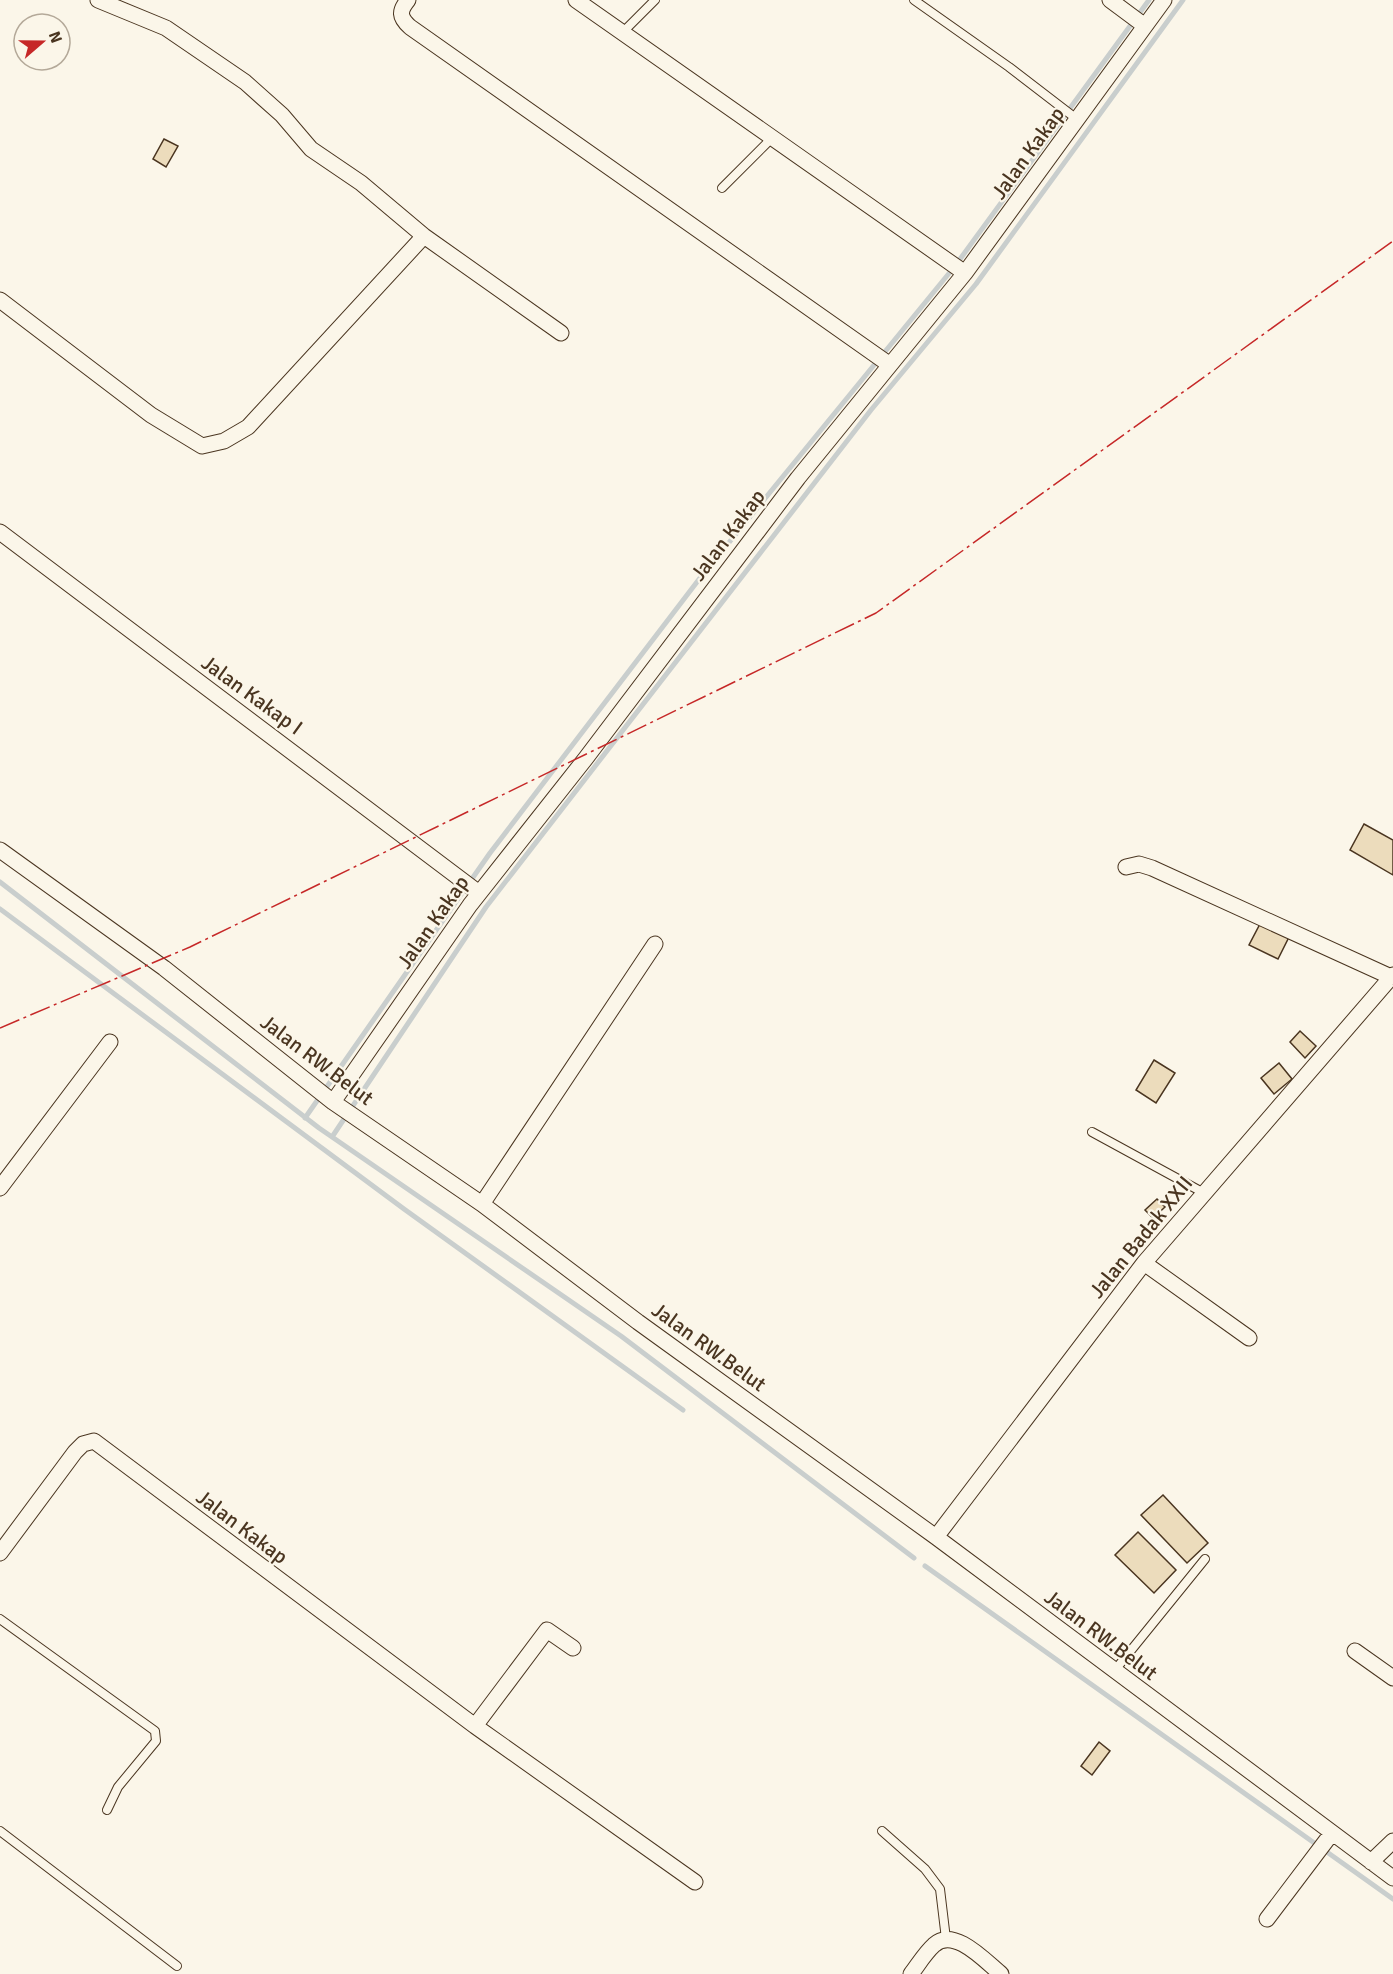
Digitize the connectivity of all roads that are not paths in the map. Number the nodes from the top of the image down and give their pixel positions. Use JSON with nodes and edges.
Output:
{"nodes":[{"id":1,"x":98,"y":0,"type":"edge"},
{"id":2,"x":408,"y":0,"type":"edge"},
{"id":3,"x":576,"y":0,"type":"edge"},
{"id":4,"x":655,"y":0,"type":"edge"},
{"id":5,"x":914,"y":0,"type":"edge"},
{"id":6,"x":1110,"y":0,"type":"edge"},
{"id":7,"x":1164,"y":0,"type":"edge"},
{"id":8,"x":1145,"y":26,"type":"junction"},
{"id":9,"x":622,"y":33,"type":"junction"},
{"id":10,"x":1078,"y":120,"type":"junction"},
{"id":11,"x":772,"y":138,"type":"junction"},
{"id":12,"x":722,"y":188,"type":"dead end"},
{"id":13,"x":424,"y":236,"type":"junction"},
{"id":14,"x":965,"y":273,"type":"junction"},
{"id":15,"x":0,"y":300,"type":"edge"},
{"id":16,"x":561,"y":333,"type":"dead end"},
{"id":17,"x":890,"y":365,"type":"junction"},
{"id":18,"x":0,"y":532,"type":"edge"},
{"id":19,"x":0,"y":850,"type":"edge"},
{"id":20,"x":1126,"y":867,"type":"dead end"},
{"id":21,"x":479,"y":893,"type":"junction"},
{"id":22,"x":655,"y":944,"type":"dead end"},
{"id":23,"x":1392,"y":976,"type":"edge"},
{"id":24,"x":110,"y":1042,"type":"dead end"},
{"id":25,"x":333,"y":1102,"type":"junction"},
{"id":26,"x":1092,"y":1132,"type":"dead end"},
{"id":27,"x":0,"y":1188,"type":"edge"},
{"id":28,"x":1204,"y":1193,"type":"junction"},
{"id":29,"x":482,"y":1204,"type":"junction"},
{"id":30,"x":1144,"y":1263,"type":"junction"},
{"id":31,"x":1249,"y":1338,"type":"dead end"},
{"id":32,"x":936,"y":1537,"type":"junction"},
{"id":33,"x":0,"y":1553,"type":"edge"},
{"id":34,"x":1205,"y":1559,"type":"dead end"},
{"id":35,"x":0,"y":1619,"type":"edge"},
{"id":36,"x":573,"y":1648,"type":"dead end"},
{"id":37,"x":1355,"y":1651,"type":"dead end"},
{"id":38,"x":1114,"y":1672,"type":"junction"},
{"id":39,"x":1393,"y":1678,"type":"edge"},
{"id":40,"x":480,"y":1730,"type":"junction"},
{"id":41,"x":107,"y":1810,"type":"dead end"},
{"id":42,"x":0,"y":1831,"type":"edge"},
{"id":43,"x":882,"y":1831,"type":"dead end"},
{"id":44,"x":1332,"y":1833,"type":"junction"},
{"id":45,"x":1393,"y":1840,"type":"edge"},
{"id":46,"x":1371,"y":1862,"type":"junction"},
{"id":47,"x":1393,"y":1878,"type":"edge"},
{"id":48,"x":695,"y":1882,"type":"dead end"},
{"id":49,"x":1267,"y":1919,"type":"dead end"},
{"id":50,"x":946,"y":1939,"type":"junction"},
{"id":51,"x":177,"y":1965,"type":"dead end"},
{"id":52,"x":911,"y":1974,"type":"edge"},
{"id":53,"x":1001,"y":1974,"type":"edge"}],
"edges":[{"from":1,"to":13,"type":"street"},
{"from":2,"to":17,"type":"street"},
{"from":3,"to":9,"type":"street"},
{"from":4,"to":9,"type":"lane"},
{"from":5,"to":10,"type":"lane"},
{"from":6,"to":8,"type":"street"},
{"from":7,"to":8,"type":"street","name":"Jalan Kakap"},
{"from":8,"to":10,"type":"street","name":"Jalan Kakap"},
{"from":9,"to":11,"type":"street"},
{"from":10,"to":14,"type":"street","name":"Jalan Kakap"},
{"from":11,"to":12,"type":"lane"},
{"from":11,"to":14,"type":"street"},
{"from":13,"to":15,"type":"street"},
{"from":13,"to":16,"type":"street"},
{"from":14,"to":17,"type":"street","name":"Jalan Kakap"},
{"from":17,"to":21,"type":"street","name":"Jalan Kakap"},
{"from":18,"to":21,"type":"street","name":"Jalan Kakap I"},
{"from":19,"to":25,"type":"street","name":"Jalan RW.Belut"},
{"from":20,"to":23,"type":"street"},
{"from":21,"to":25,"type":"street","name":"Jalan Kakap"},
{"from":22,"to":29,"type":"street"},
{"from":23,"to":28,"type":"street","name":"Jalan Badak XXII"},
{"from":24,"to":27,"type":"street"},
{"from":25,"to":29,"type":"street","name":"Jalan RW.Belut"},
{"from":26,"to":28,"type":"lane"},
{"from":28,"to":30,"type":"street","name":"Jalan Badak XXII"},
{"from":29,"to":32,"type":"street","name":"Jalan RW.Belut"},
{"from":30,"to":31,"type":"street"},
{"from":30,"to":32,"type":"street","name":"Jalan Badak XXII"},
{"from":32,"to":38,"type":"street","name":"Jalan RW.Belut"},
{"from":33,"to":40,"type":"street","name":"Jalan Kakap"},
{"from":34,"to":38,"type":"lane"},
{"from":35,"to":41,"type":"lane"},
{"from":36,"to":40,"type":"street"},
{"from":37,"to":39,"type":"street"},
{"from":38,"to":44,"type":"street","name":"Jalan RW.Belut"},
{"from":40,"to":48,"type":"street"},
{"from":42,"to":51,"type":"lane"},
{"from":43,"to":50,"type":"lane"},
{"from":44,"to":46,"type":"street","name":"Jalan RW.Belut"},
{"from":44,"to":49,"type":"street"},
{"from":45,"to":46,"type":"street"},
{"from":46,"to":47,"type":"street","name":"Jalan RW.Belut"},
{"from":50,"to":52,"type":"street"},
{"from":50,"to":53,"type":"street"}]}
